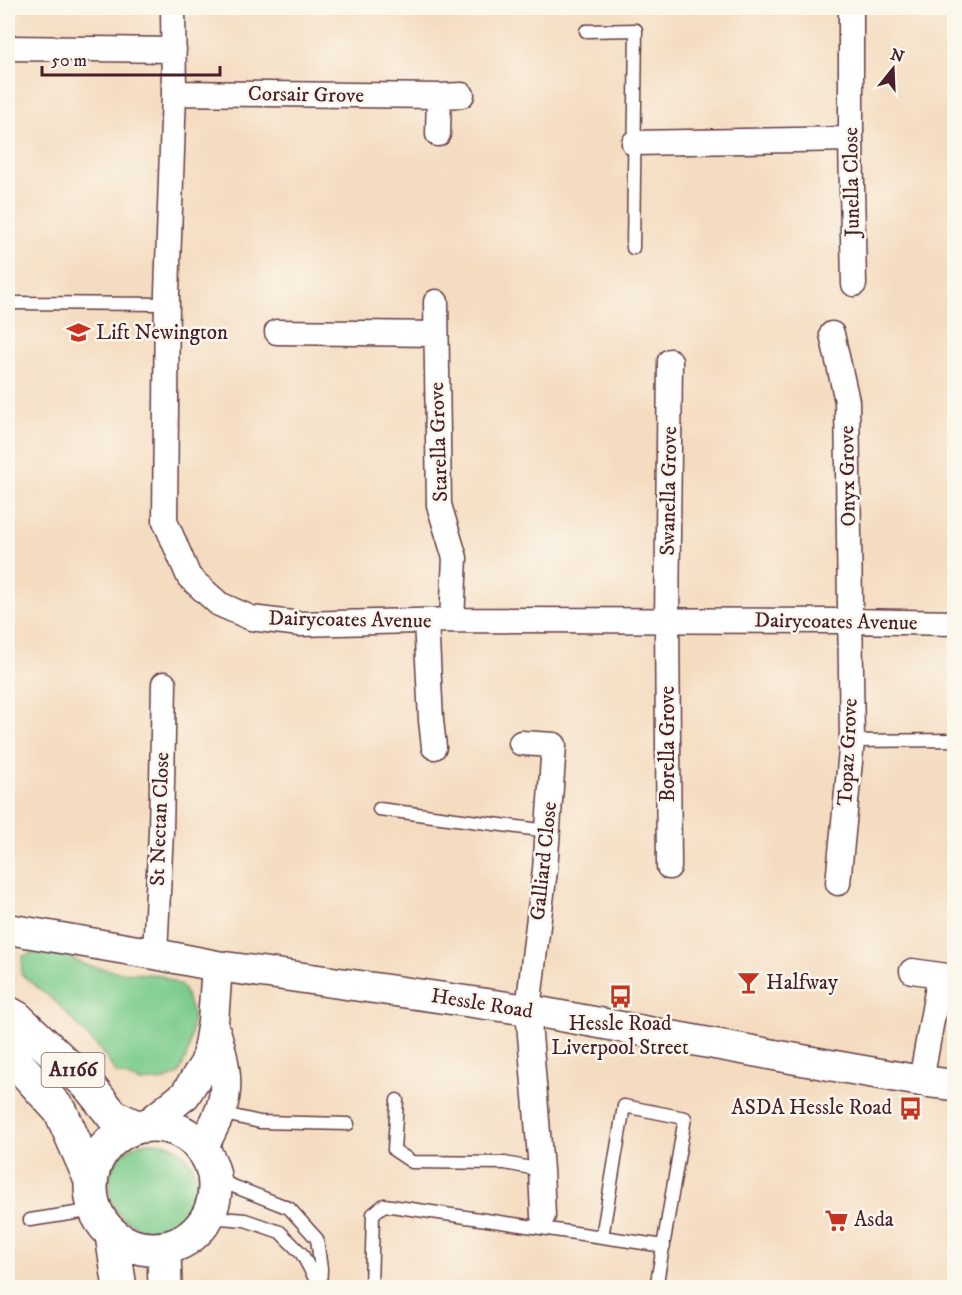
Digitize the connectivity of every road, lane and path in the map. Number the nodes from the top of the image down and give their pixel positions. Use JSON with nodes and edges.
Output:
{"nodes":[{"id":1,"x":173,"y":8,"type":"edge"},
{"id":2,"x":851,"y":8,"type":"edge"},
{"id":3,"x":586,"y":31,"type":"dead end"},
{"id":4,"x":8,"y":48,"type":"edge"},
{"id":5,"x":174,"y":50,"type":"junction"},
{"id":6,"x":174,"y":93,"type":"junction"},
{"id":7,"x":438,"y":134,"type":"dead end"},
{"id":8,"x":851,"y":139,"type":"junction"},
{"id":9,"x":634,"y":143,"type":"junction"},
{"id":10,"x":633,"y":248,"type":"dead end"},
{"id":11,"x":854,"y":284,"type":"dead end"},
{"id":12,"x":436,"y":302,"type":"dead end"},
{"id":13,"x":8,"y":303,"type":"edge"},
{"id":14,"x":167,"y":304,"type":"junction"},
{"id":15,"x":277,"y":332,"type":"dead end"},
{"id":16,"x":436,"y":334,"type":"junction"},
{"id":17,"x":832,"y":334,"type":"dead end"},
{"id":18,"x":670,"y":361,"type":"dead end"},
{"id":19,"x":452,"y":620,"type":"junction"},
{"id":20,"x":667,"y":620,"type":"junction"},
{"id":21,"x":426,"y":621,"type":"junction"},
{"id":22,"x":850,"y":621,"type":"junction"},
{"id":23,"x":954,"y":623,"type":"edge"},
{"id":24,"x":164,"y":684,"type":"dead end"},
{"id":25,"x":852,"y":741,"type":"junction"},
{"id":26,"x":954,"y":741,"type":"edge"},
{"id":27,"x":521,"y":743,"type":"dead end"},
{"id":28,"x":434,"y":747,"type":"dead end"},
{"id":29,"x":380,"y":809,"type":"dead end"},
{"id":30,"x":548,"y":831,"type":"junction"},
{"id":31,"x":669,"y":867,"type":"dead end"},
{"id":32,"x":838,"y":883,"type":"dead end"},
{"id":33,"x":8,"y":929,"type":"edge"},
{"id":34,"x":155,"y":954,"type":"junction"},
{"id":35,"x":217,"y":966,"type":"junction"},
{"id":36,"x":912,"y":971,"type":"dead end"},
{"id":37,"x":947,"y":976,"type":"edge"},
{"id":38,"x":528,"y":1010,"type":"junction"},
{"id":39,"x":8,"y":1012,"type":"edge"},
{"id":40,"x":213,"y":1022,"type":"junction"},
{"id":41,"x":8,"y":1053,"type":"edge"},
{"id":42,"x":921,"y":1081,"type":"junction"},
{"id":43,"x":954,"y":1085,"type":"edge"},
{"id":44,"x":397,"y":1100,"type":"dead end"},
{"id":45,"x":219,"y":1112,"type":"junction"},
{"id":46,"x":348,"y":1124,"type":"dead end"},
{"id":47,"x":141,"y":1126,"type":"junction"},
{"id":48,"x":202,"y":1149,"type":"junction"},
{"id":49,"x":541,"y":1170,"type":"junction"},
{"id":50,"x":90,"y":1178,"type":"junction"},
{"id":51,"x":215,"y":1179,"type":"junction"},
{"id":52,"x":208,"y":1217,"type":"junction"},
{"id":53,"x":30,"y":1220,"type":"dead end"},
{"id":54,"x":103,"y":1222,"type":"junction"},
{"id":55,"x":542,"y":1222,"type":"junction"},
{"id":56,"x":602,"y":1237,"type":"junction"},
{"id":57,"x":664,"y":1246,"type":"junction"},
{"id":58,"x":164,"y":1249,"type":"junction"},
{"id":59,"x":120,"y":1287,"type":"edge"},
{"id":60,"x":165,"y":1287,"type":"edge"},
{"id":61,"x":320,"y":1287,"type":"edge"},
{"id":62,"x":371,"y":1287,"type":"edge"},
{"id":63,"x":656,"y":1287,"type":"edge"}],
"edges":[{"from":1,"to":5,"type":"street","name":"Dairycoates Avenue"},
{"from":2,"to":8,"type":"street","name":"Junella Close"},
{"from":3,"to":9,"type":"lane"},
{"from":4,"to":5,"type":"street"},
{"from":5,"to":6,"type":"street","name":"Dairycoates Avenue"},
{"from":6,"to":7,"type":"street","name":"Corsair Grove"},
{"from":6,"to":14,"type":"street","name":"Dairycoates Avenue"},
{"from":8,"to":9,"type":"street"},
{"from":8,"to":11,"type":"street","name":"Junella Close"},
{"from":9,"to":10,"type":"lane"},
{"from":12,"to":16,"type":"street","name":"Starella Grove"},
{"from":13,"to":14,"type":"lane"},
{"from":14,"to":21,"type":"street","name":"Dairycoates Avenue"},
{"from":15,"to":16,"type":"street"},
{"from":16,"to":19,"type":"street","name":"Starella Grove"},
{"from":17,"to":22,"type":"street","name":"Onyx Grove"},
{"from":18,"to":20,"type":"street","name":"Swanella Grove"},
{"from":19,"to":20,"type":"street","name":"Dairycoates Avenue"},
{"from":19,"to":21,"type":"street","name":"Dairycoates Avenue"},
{"from":20,"to":22,"type":"street","name":"Dairycoates Avenue"},
{"from":20,"to":31,"type":"street","name":"Borella Grove"},
{"from":21,"to":28,"type":"street"},
{"from":22,"to":23,"type":"street","name":"Dairycoates Avenue"},
{"from":22,"to":25,"type":"street","name":"Topaz Grove"},
{"from":24,"to":34,"type":"street","name":"St Nectan Close"},
{"from":25,"to":26,"type":"lane"},
{"from":25,"to":32,"type":"street","name":"Topaz Grove"},
{"from":27,"to":30,"type":"street","name":"Galliard Close"},
{"from":29,"to":30,"type":"lane"},
{"from":30,"to":38,"type":"street","name":"Galliard Close"},
{"from":33,"to":34,"type":"street","name":"Hessle Road"},
{"from":34,"to":35,"type":"street","name":"Hessle Road"},
{"from":35,"to":38,"type":"street","name":"Hessle Road"},
{"from":35,"to":40,"type":"street"},
{"from":36,"to":37,"type":"street"},
{"from":37,"to":42,"type":"street"},
{"from":38,"to":42,"type":"street","name":"Hessle Road"},
{"from":38,"to":49,"type":"street","name":"Galliard Close"},
{"from":39,"to":47,"type":"main road","number":"A1166"},
{"from":40,"to":45,"type":"street"},
{"from":40,"to":47,"type":"street"},
{"from":41,"to":50,"type":"main road","number":"A1166"},
{"from":42,"to":43,"type":"street","name":"Hessle Road"},
{"from":44,"to":49,"type":"lane"},
{"from":45,"to":46,"type":"lane"},
{"from":45,"to":48,"type":"street"},
{"from":47,"to":48,"type":"main road"},
{"from":47,"to":50,"type":"main road"},
{"from":48,"to":51,"type":"main road"},
{"from":49,"to":55,"type":"street","name":"Galliard Close"},
{"from":50,"to":54,"type":"main road"},
{"from":51,"to":52,"type":"main road"},
{"from":51,"to":61,"type":"lane"},
{"from":52,"to":58,"type":"main road"},
{"from":52,"to":61,"type":"lane"},
{"from":53,"to":54,"type":"lane"},
{"from":54,"to":58,"type":"main road"},
{"from":54,"to":59,"type":"main road"},
{"from":55,"to":56,"type":"lane"},
{"from":55,"to":62,"type":"lane"},
{"from":56,"to":57,"type":"lane"},
{"from":56,"to":57,"type":"lane"},
{"from":57,"to":63,"type":"lane"},
{"from":58,"to":60,"type":"main road"}]}
